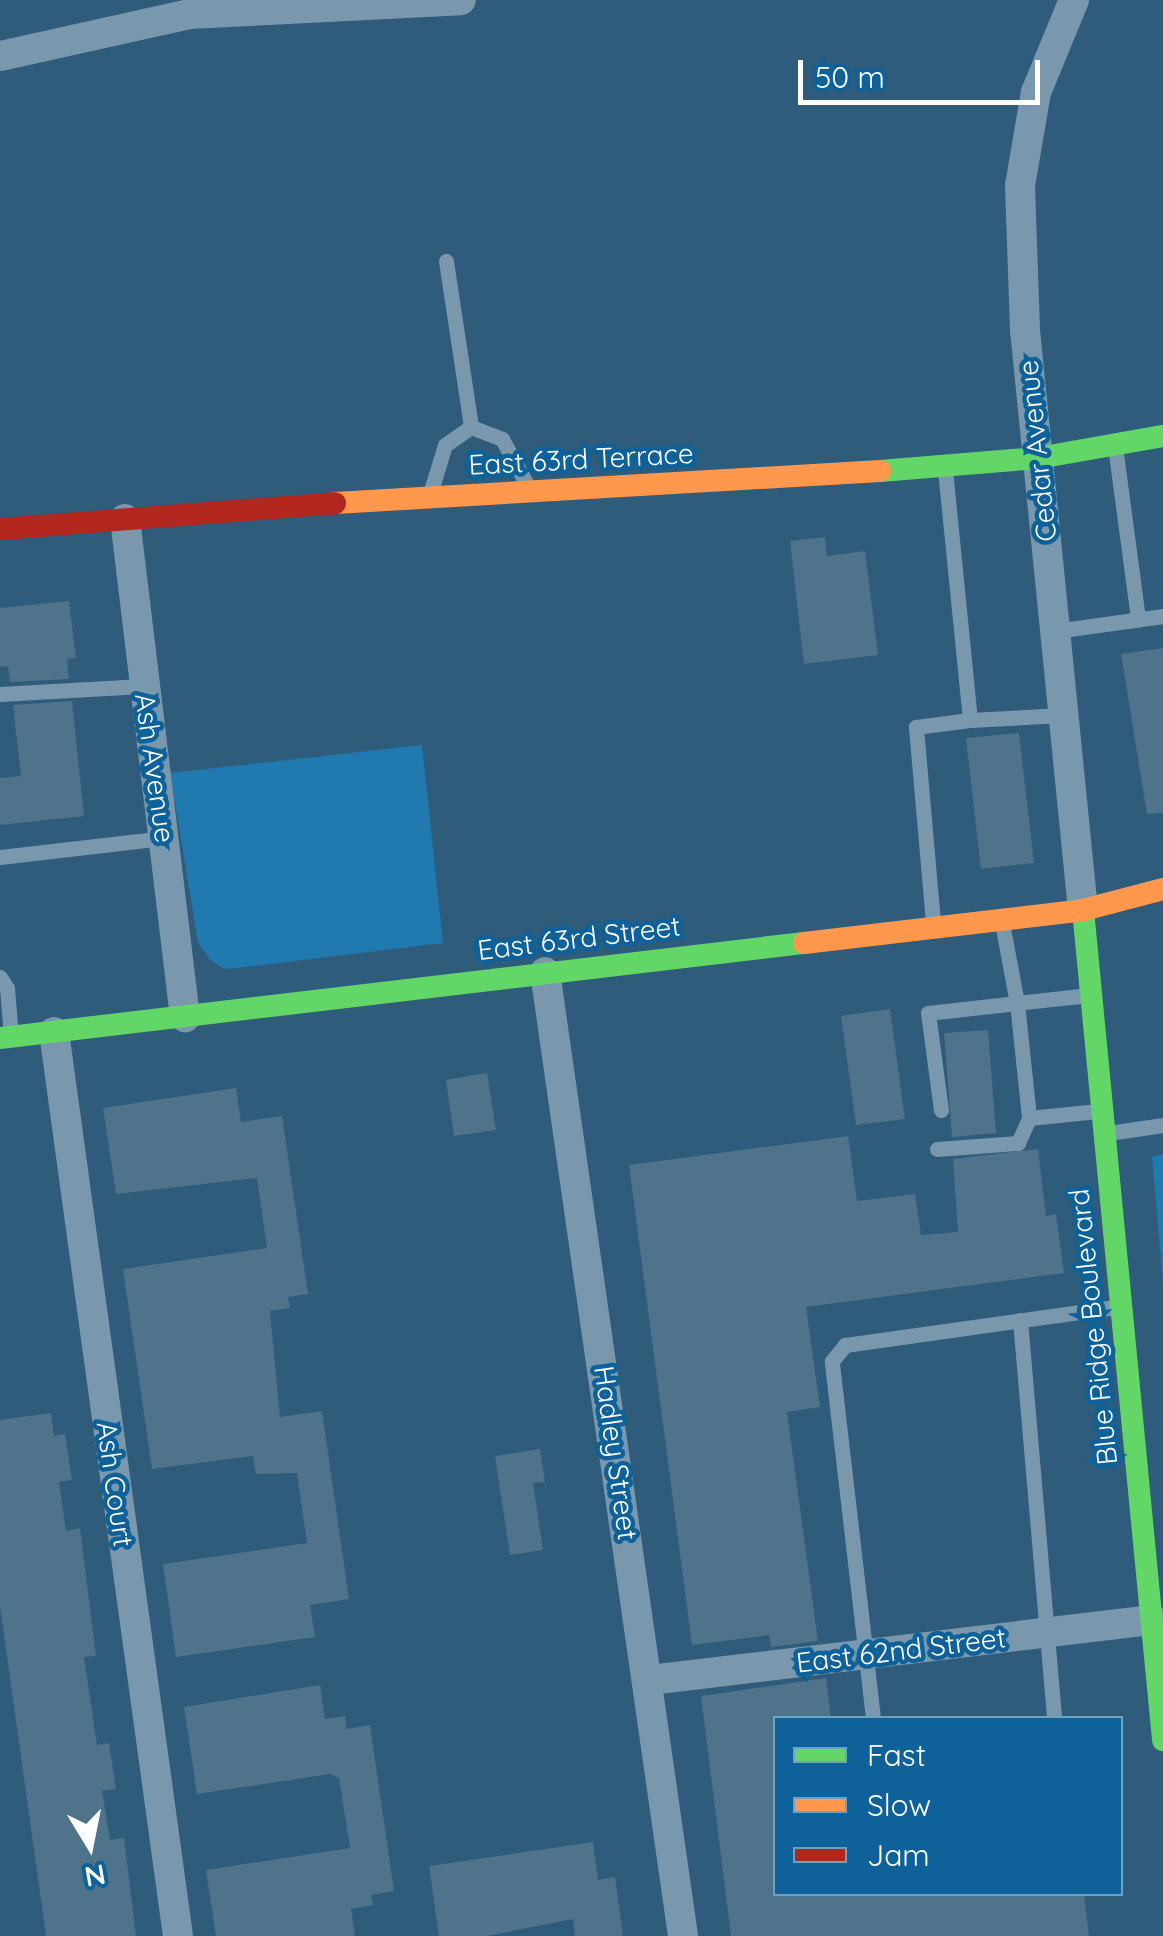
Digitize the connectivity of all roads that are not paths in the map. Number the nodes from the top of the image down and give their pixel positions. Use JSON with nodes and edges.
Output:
{"nodes":[{"id":1,"x":461,"y":0,"type":"edge"},
{"id":2,"x":1074,"y":0,"type":"edge"},
{"id":3,"x":0,"y":56,"type":"edge"},
{"id":4,"x":446,"y":262,"type":"dead end"},
{"id":5,"x":471,"y":427,"type":"junction"},
{"id":6,"x":1163,"y":436,"type":"edge"},
{"id":7,"x":1115,"y":446,"type":"junction"},
{"id":8,"x":1038,"y":458,"type":"junction"},
{"id":9,"x":945,"y":466,"type":"junction"},
{"id":10,"x":531,"y":492,"type":"junction"},
{"id":11,"x":430,"y":497,"type":"junction"},
{"id":12,"x":125,"y":519,"type":"junction"},
{"id":13,"x":0,"y":529,"type":"edge"},
{"id":14,"x":1163,"y":616,"type":"edge"},
{"id":15,"x":1138,"y":620,"type":"junction"},
{"id":16,"x":1055,"y":631,"type":"junction"},
{"id":17,"x":143,"y":686,"type":"junction"},
{"id":18,"x":0,"y":694,"type":"edge"},
{"id":19,"x":1064,"y":715,"type":"junction"},
{"id":20,"x":970,"y":720,"type":"junction"},
{"id":21,"x":165,"y":838,"type":"junction"},
{"id":22,"x":0,"y":857,"type":"edge"},
{"id":23,"x":1163,"y":889,"type":"edge"},
{"id":24,"x":1083,"y":910,"type":"junction"},
{"id":25,"x":1002,"y":919,"type":"junction"},
{"id":26,"x":933,"y":927,"type":"junction"},
{"id":27,"x":545,"y":972,"type":"junction"},
{"id":28,"x":0,"y":977,"type":"edge"},
{"id":29,"x":1091,"y":995,"type":"junction"},
{"id":30,"x":1017,"y":1004,"type":"junction"},
{"id":31,"x":185,"y":1018,"type":"junction"},
{"id":32,"x":54,"y":1032,"type":"junction"},
{"id":33,"x":6,"y":1038,"type":"edge"},
{"id":34,"x":941,"y":1110,"type":"dead end"},
{"id":35,"x":1029,"y":1118,"type":"junction"},
{"id":36,"x":1103,"y":1122,"type":"junction"},
{"id":37,"x":1163,"y":1125,"type":"edge"},
{"id":38,"x":937,"y":1150,"type":"dead end"},
{"id":39,"x":1121,"y":1306,"type":"junction"},
{"id":40,"x":1020,"y":1320,"type":"junction"},
{"id":41,"x":1152,"y":1620,"type":"junction"},
{"id":42,"x":1044,"y":1633,"type":"junction"},
{"id":43,"x":865,"y":1654,"type":"junction"},
{"id":44,"x":650,"y":1680,"type":"junction"},
{"id":45,"x":874,"y":1716,"type":"edge"},
{"id":46,"x":1054,"y":1716,"type":"edge"},
{"id":47,"x":1163,"y":1740,"type":"edge"},
{"id":48,"x":178,"y":1936,"type":"edge"},
{"id":49,"x":684,"y":1936,"type":"edge"}],
"edges":[{"from":1,"to":3,"type":"street"},
{"from":2,"to":8,"type":"street","name":"Cedar Avenue"},
{"from":4,"to":5,"type":"lane"},
{"from":5,"to":10,"type":"lane"},
{"from":5,"to":11,"type":"lane"},
{"from":6,"to":7,"type":"street","name":"East 63rd Terrace"},
{"from":7,"to":8,"type":"street","name":"East 63rd Terrace"},
{"from":7,"to":15,"type":"lane"},
{"from":8,"to":9,"type":"street","name":"East 63rd Terrace"},
{"from":8,"to":16,"type":"street","name":"Cedar Avenue"},
{"from":9,"to":10,"type":"street","name":"East 63rd Terrace"},
{"from":9,"to":20,"type":"lane"},
{"from":10,"to":11,"type":"street","name":"East 63rd Terrace"},
{"from":11,"to":12,"type":"street","name":"East 63rd Terrace"},
{"from":12,"to":13,"type":"street","name":"East 63rd Terrace"},
{"from":12,"to":17,"type":"street","name":"Ash Avenue"},
{"from":14,"to":15,"type":"lane"},
{"from":15,"to":16,"type":"lane"},
{"from":16,"to":19,"type":"street","name":"Cedar Avenue"},
{"from":17,"to":18,"type":"lane"},
{"from":17,"to":21,"type":"street","name":"Ash Avenue"},
{"from":19,"to":20,"type":"lane"},
{"from":19,"to":24,"type":"street","name":"Cedar Avenue"},
{"from":20,"to":26,"type":"lane"},
{"from":21,"to":22,"type":"lane"},
{"from":21,"to":31,"type":"street","name":"Ash Avenue"},
{"from":23,"to":24,"type":"street","name":"East 63rd Street"},
{"from":24,"to":25,"type":"street","name":"East 63rd Street"},
{"from":24,"to":29,"type":"street","name":"Blue Ridge Boulevard"},
{"from":25,"to":26,"type":"street","name":"East 63rd Street"},
{"from":25,"to":30,"type":"lane"},
{"from":26,"to":27,"type":"street","name":"East 63rd Street"},
{"from":27,"to":31,"type":"street","name":"East 63rd Street"},
{"from":27,"to":44,"type":"street","name":"Hadley Street"},
{"from":28,"to":33,"type":"lane"},
{"from":29,"to":30,"type":"lane"},
{"from":29,"to":36,"type":"street","name":"Blue Ridge Boulevard"},
{"from":30,"to":34,"type":"lane"},
{"from":30,"to":35,"type":"lane"},
{"from":31,"to":32,"type":"street","name":"East 63rd Street"},
{"from":32,"to":33,"type":"street","name":"East 63rd Street"},
{"from":32,"to":48,"type":"street","name":"Ash Court"},
{"from":35,"to":36,"type":"lane"},
{"from":35,"to":38,"type":"lane"},
{"from":36,"to":37,"type":"lane"},
{"from":36,"to":39,"type":"street","name":"Blue Ridge Boulevard"},
{"from":39,"to":40,"type":"lane"},
{"from":39,"to":41,"type":"street","name":"Blue Ridge Boulevard"},
{"from":40,"to":42,"type":"lane"},
{"from":40,"to":43,"type":"lane"},
{"from":41,"to":42,"type":"street","name":"East 62nd Street"},
{"from":41,"to":47,"type":"street","name":"Blue Ridge Boulevard"},
{"from":42,"to":43,"type":"street","name":"East 62nd Street"},
{"from":42,"to":46,"type":"lane"},
{"from":43,"to":44,"type":"street","name":"East 62nd Street"},
{"from":43,"to":45,"type":"lane"},
{"from":44,"to":49,"type":"street","name":"Hadley Street"}]}
